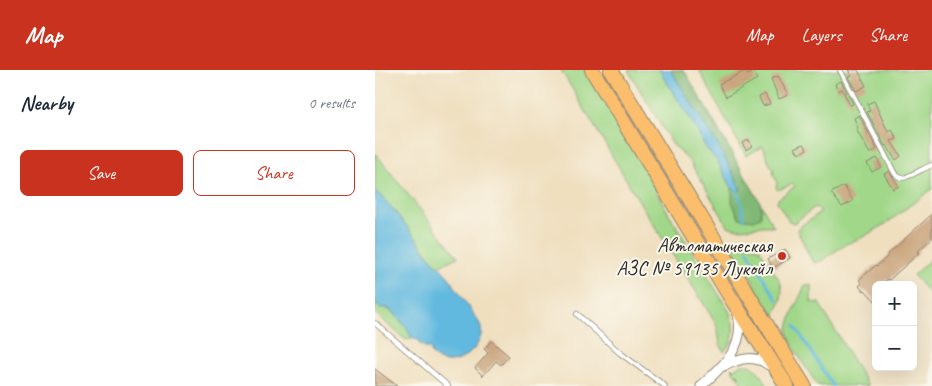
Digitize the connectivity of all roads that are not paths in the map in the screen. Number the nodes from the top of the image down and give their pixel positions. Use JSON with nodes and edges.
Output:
{"nodes":[{"id":1,"x":592,"y":70,"type":"edge"},
{"id":2,"x":611,"y":70,"type":"edge"},
{"id":3,"x":840,"y":70,"type":"edge"},
{"id":4,"x":932,"y":165,"type":"edge"},
{"id":5,"x":731,"y":298,"type":"junction"},
{"id":6,"x":577,"y":314,"type":"dead end"},
{"id":7,"x":375,"y":323,"type":"edge"},
{"id":8,"x":724,"y":366,"type":"junction"},
{"id":9,"x":784,"y":381,"type":"edge"},
{"id":10,"x":448,"y":386,"type":"edge"},
{"id":11,"x":665,"y":386,"type":"edge"},
{"id":12,"x":701,"y":386,"type":"edge"},
{"id":13,"x":804,"y":386,"type":"edge"}],
"edges":[{"from":1,"to":5,"type":"main road"},
{"from":2,"to":13,"type":"main road"},
{"from":3,"to":4,"type":"lane"},
{"from":5,"to":8,"type":"street"},
{"from":5,"to":9,"type":"main road"},
{"from":6,"to":11,"type":"lane"},
{"from":7,"to":10,"type":"lane"},
{"from":8,"to":9,"type":"street"},
{"from":8,"to":12,"type":"street"}]}
